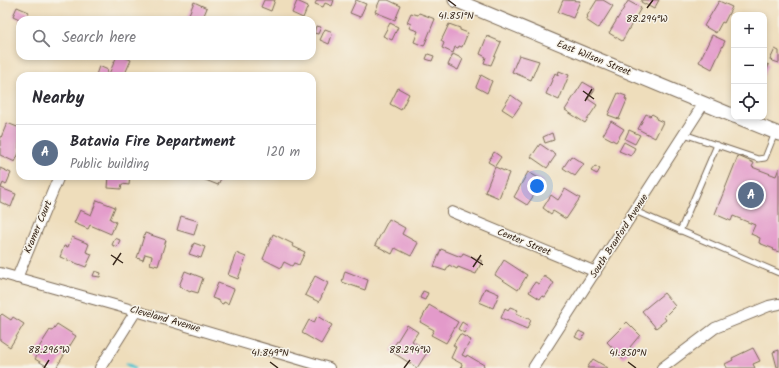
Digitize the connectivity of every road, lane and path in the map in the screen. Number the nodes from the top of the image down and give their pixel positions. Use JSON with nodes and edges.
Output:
{"nodes":[{"id":1,"x":455,"y":0,"type":"edge"},
{"id":2,"x":704,"y":103,"type":"junction"},
{"id":3,"x":731,"y":115,"type":"edge"},
{"id":4,"x":744,"y":120,"type":"edge"},
{"id":5,"x":684,"y":134,"type":"junction"},
{"id":6,"x":777,"y":134,"type":"edge"},
{"id":7,"x":717,"y":145,"type":"junction"},
{"id":8,"x":58,"y":180,"type":"edge"},
{"id":9,"x":635,"y":211,"type":"junction"},
{"id":10,"x":452,"y":212,"type":"dead end"},
{"id":11,"x":680,"y":231,"type":"junction"},
{"id":12,"x":596,"y":272,"type":"junction"},
{"id":13,"x":779,"y":272,"type":"edge"},
{"id":14,"x":0,"y":273,"type":"edge"},
{"id":15,"x":16,"y":278,"type":"junction"},
{"id":16,"x":779,"y":304,"type":"edge"},
{"id":17,"x":136,"y":310,"type":"junction"},
{"id":18,"x":100,"y":368,"type":"edge"},
{"id":19,"x":329,"y":368,"type":"edge"},
{"id":20,"x":533,"y":368,"type":"edge"},
{"id":21,"x":662,"y":368,"type":"edge"}],
"edges":[{"from":1,"to":2,"type":"street","name":"East Wilson Street"},
{"from":2,"to":3,"type":"street","name":"East Wilson Street"},
{"from":2,"to":5,"type":"street","name":"South Branford Avenue"},
{"from":4,"to":6,"type":"street"},
{"from":5,"to":7,"type":"lane"},
{"from":5,"to":9,"type":"street","name":"South Branford Avenue"},
{"from":6,"to":7,"type":"lane"},
{"from":7,"to":11,"type":"lane"},
{"from":8,"to":15,"type":"street","name":"Kramer Court"},
{"from":9,"to":11,"type":"lane"},
{"from":9,"to":12,"type":"street","name":"South Branford Avenue"},
{"from":10,"to":12,"type":"street","name":"Center Street"},
{"from":11,"to":13,"type":"lane"},
{"from":12,"to":20,"type":"street","name":"South Branford Avenue"},
{"from":14,"to":15,"type":"street","name":"Cleveland Avenue"},
{"from":15,"to":17,"type":"street","name":"Cleveland Avenue"},
{"from":16,"to":21,"type":"street"},
{"from":17,"to":18,"type":"street"},
{"from":17,"to":19,"type":"street","name":"Cleveland Avenue"}]}
